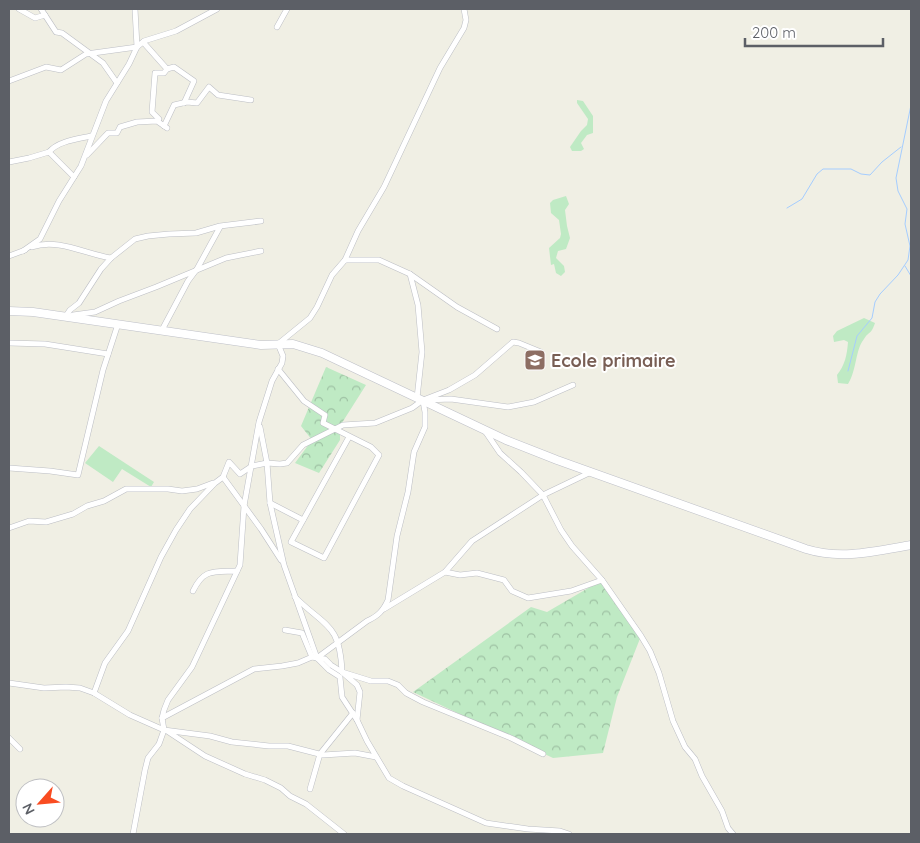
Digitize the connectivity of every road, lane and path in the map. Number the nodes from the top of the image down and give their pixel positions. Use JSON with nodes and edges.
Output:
{"nodes":[{"id":1,"x":19,"y":9,"type":"edge"},
{"id":2,"x":41,"y":9,"type":"edge"},
{"id":3,"x":136,"y":9,"type":"edge"},
{"id":4,"x":217,"y":9,"type":"edge"},
{"id":5,"x":287,"y":9,"type":"edge"},
{"id":6,"x":464,"y":9,"type":"edge"},
{"id":7,"x":45,"y":15,"type":"junction"},
{"id":8,"x":277,"y":26,"type":"dead end"},
{"id":9,"x":142,"y":42,"type":"junction"},
{"id":10,"x":137,"y":47,"type":"junction"},
{"id":11,"x":92,"y":53,"type":"junction"},
{"id":12,"x":167,"y":69,"type":"junction"},
{"id":13,"x":9,"y":81,"type":"edge"},
{"id":14,"x":117,"y":83,"type":"junction"},
{"id":15,"x":251,"y":100,"type":"dead end"},
{"id":16,"x":184,"y":103,"type":"junction"},
{"id":17,"x":171,"y":111,"type":"junction"},
{"id":18,"x":158,"y":120,"type":"junction"},
{"id":19,"x":91,"y":136,"type":"junction"},
{"id":20,"x":49,"y":152,"type":"junction"},
{"id":21,"x":85,"y":157,"type":"junction"},
{"id":22,"x":9,"y":162,"type":"edge"},
{"id":23,"x":74,"y":177,"type":"junction"},
{"id":24,"x":261,"y":221,"type":"dead end"},
{"id":25,"x":220,"y":226,"type":"junction"},
{"id":26,"x":23,"y":251,"type":"junction"},
{"id":27,"x":261,"y":251,"type":"dead end"},
{"id":28,"x":9,"y":256,"type":"edge"},
{"id":29,"x":111,"y":258,"type":"junction"},
{"id":30,"x":344,"y":260,"type":"junction"},
{"id":31,"x":197,"y":269,"type":"junction"},
{"id":32,"x":410,"y":274,"type":"junction"},
{"id":33,"x":9,"y":311,"type":"edge"},
{"id":34,"x":66,"y":316,"type":"junction"},
{"id":35,"x":118,"y":324,"type":"junction"},
{"id":36,"x":497,"y":329,"type":"dead end"},
{"id":37,"x":162,"y":330,"type":"junction"},
{"id":38,"x":9,"y":344,"type":"edge"},
{"id":39,"x":278,"y":344,"type":"junction"},
{"id":40,"x":541,"y":352,"type":"dead end"},
{"id":41,"x":108,"y":354,"type":"junction"},
{"id":42,"x":278,"y":369,"type":"junction"},
{"id":43,"x":574,"y":385,"type":"dead end"},
{"id":44,"x":420,"y":399,"type":"junction"},
{"id":45,"x":259,"y":422,"type":"junction"},
{"id":46,"x":336,"y":428,"type":"junction"},
{"id":47,"x":484,"y":430,"type":"junction"},
{"id":48,"x":349,"y":437,"type":"junction"},
{"id":49,"x":267,"y":463,"type":"junction"},
{"id":50,"x":252,"y":466,"type":"junction"},
{"id":51,"x":9,"y":468,"type":"edge"},
{"id":52,"x":591,"y":472,"type":"junction"},
{"id":53,"x":222,"y":477,"type":"junction"},
{"id":54,"x":215,"y":483,"type":"junction"},
{"id":55,"x":544,"y":496,"type":"junction"},
{"id":56,"x":270,"y":503,"type":"junction"},
{"id":57,"x":244,"y":506,"type":"junction"},
{"id":58,"x":303,"y":520,"type":"junction"},
{"id":59,"x":9,"y":528,"type":"edge"},
{"id":60,"x":911,"y":545,"type":"edge"},
{"id":61,"x":284,"y":565,"type":"junction"},
{"id":62,"x":237,"y":571,"type":"junction"},
{"id":63,"x":445,"y":572,"type":"junction"},
{"id":64,"x":602,"y":580,"type":"junction"},
{"id":65,"x":193,"y":591,"type":"dead end"},
{"id":66,"x":295,"y":597,"type":"junction"},
{"id":67,"x":384,"y":609,"type":"junction"},
{"id":68,"x":286,"y":630,"type":"dead end"},
{"id":69,"x":339,"y":642,"type":"junction"},
{"id":70,"x":314,"y":658,"type":"junction"},
{"id":71,"x":342,"y":672,"type":"junction"},
{"id":72,"x":9,"y":683,"type":"edge"},
{"id":73,"x":94,"y":694,"type":"junction"},
{"id":74,"x":353,"y":712,"type":"junction"},
{"id":75,"x":162,"y":718,"type":"junction"},
{"id":76,"x":357,"y":720,"type":"junction"},
{"id":77,"x":164,"y":730,"type":"junction"},
{"id":78,"x":9,"y":738,"type":"edge"},
{"id":79,"x":20,"y":749,"type":"dead end"},
{"id":80,"x":320,"y":754,"type":"junction"},
{"id":81,"x":543,"y":754,"type":"dead end"},
{"id":82,"x":376,"y":757,"type":"junction"},
{"id":83,"x":310,"y":789,"type":"dead end"},
{"id":84,"x":133,"y":834,"type":"edge"},
{"id":85,"x":344,"y":834,"type":"edge"},
{"id":86,"x":569,"y":834,"type":"edge"},
{"id":87,"x":732,"y":834,"type":"edge"}],
"edges":[{"from":1,"to":7,"type":"street"},
{"from":2,"to":7,"type":"street"},
{"from":3,"to":10,"type":"street"},
{"from":4,"to":9,"type":"street"},
{"from":5,"to":8,"type":"street"},
{"from":6,"to":30,"type":"street"},
{"from":7,"to":11,"type":"street"},
{"from":9,"to":10,"type":"street"},
{"from":9,"to":12,"type":"street"},
{"from":10,"to":11,"type":"street"},
{"from":10,"to":14,"type":"street"},
{"from":11,"to":13,"type":"street"},
{"from":11,"to":14,"type":"street"},
{"from":12,"to":16,"type":"street"},
{"from":12,"to":18,"type":"street"},
{"from":14,"to":19,"type":"street"},
{"from":15,"to":16,"type":"street"},
{"from":16,"to":17,"type":"street"},
{"from":17,"to":18,"type":"street"},
{"from":17,"to":18,"type":"street"},
{"from":18,"to":21,"type":"street"},
{"from":19,"to":20,"type":"street"},
{"from":19,"to":21,"type":"street"},
{"from":20,"to":22,"type":"street"},
{"from":20,"to":23,"type":"street"},
{"from":21,"to":23,"type":"street"},
{"from":23,"to":26,"type":"street"},
{"from":24,"to":25,"type":"street"},
{"from":25,"to":29,"type":"street"},
{"from":25,"to":31,"type":"street"},
{"from":26,"to":28,"type":"street"},
{"from":26,"to":29,"type":"street"},
{"from":27,"to":31,"type":"street"},
{"from":29,"to":34,"type":"street"},
{"from":30,"to":32,"type":"street"},
{"from":30,"to":39,"type":"street"},
{"from":31,"to":34,"type":"street"},
{"from":31,"to":37,"type":"street"},
{"from":32,"to":36,"type":"street"},
{"from":32,"to":44,"type":"street"},
{"from":33,"to":34,"type":"street"},
{"from":34,"to":35,"type":"street"},
{"from":35,"to":37,"type":"street"},
{"from":35,"to":41,"type":"street"},
{"from":37,"to":39,"type":"street"},
{"from":38,"to":41,"type":"street"},
{"from":39,"to":42,"type":"street"},
{"from":39,"to":44,"type":"street"},
{"from":40,"to":44,"type":"street"},
{"from":41,"to":51,"type":"street"},
{"from":42,"to":45,"type":"street"},
{"from":42,"to":46,"type":"street"},
{"from":43,"to":44,"type":"street"},
{"from":44,"to":46,"type":"street"},
{"from":44,"to":47,"type":"street"},
{"from":44,"to":67,"type":"street"},
{"from":45,"to":49,"type":"street"},
{"from":45,"to":50,"type":"street"},
{"from":46,"to":48,"type":"street"},
{"from":46,"to":49,"type":"street"},
{"from":47,"to":52,"type":"street"},
{"from":47,"to":55,"type":"street"},
{"from":48,"to":58,"type":"street"},
{"from":48,"to":58,"type":"street"},
{"from":49,"to":50,"type":"street"},
{"from":49,"to":56,"type":"street"},
{"from":50,"to":53,"type":"street"},
{"from":50,"to":57,"type":"street"},
{"from":52,"to":55,"type":"street"},
{"from":52,"to":60,"type":"street"},
{"from":53,"to":54,"type":"street"},
{"from":53,"to":57,"type":"street"},
{"from":54,"to":59,"type":"street"},
{"from":54,"to":73,"type":"street"},
{"from":55,"to":63,"type":"street"},
{"from":55,"to":64,"type":"street"},
{"from":56,"to":58,"type":"street"},
{"from":56,"to":61,"type":"street"},
{"from":57,"to":61,"type":"street"},
{"from":57,"to":62,"type":"street"},
{"from":61,"to":66,"type":"street"},
{"from":62,"to":65,"type":"street"},
{"from":62,"to":75,"type":"street"},
{"from":63,"to":64,"type":"street"},
{"from":63,"to":67,"type":"street"},
{"from":64,"to":87,"type":"street"},
{"from":66,"to":69,"type":"street"},
{"from":66,"to":70,"type":"street"},
{"from":67,"to":69,"type":"street"},
{"from":68,"to":70,"type":"street"},
{"from":69,"to":70,"type":"street"},
{"from":69,"to":71,"type":"street"},
{"from":70,"to":71,"type":"street"},
{"from":70,"to":74,"type":"street"},
{"from":70,"to":75,"type":"street"},
{"from":71,"to":76,"type":"street"},
{"from":71,"to":81,"type":"street"},
{"from":72,"to":73,"type":"street"},
{"from":73,"to":77,"type":"street"},
{"from":74,"to":76,"type":"street"},
{"from":74,"to":80,"type":"street"},
{"from":75,"to":77,"type":"street"},
{"from":76,"to":82,"type":"street"},
{"from":77,"to":80,"type":"street"},
{"from":77,"to":84,"type":"street"},
{"from":77,"to":85,"type":"street"},
{"from":78,"to":79,"type":"street"},
{"from":80,"to":82,"type":"street"},
{"from":80,"to":83,"type":"street"},
{"from":82,"to":86,"type":"street"}]}
